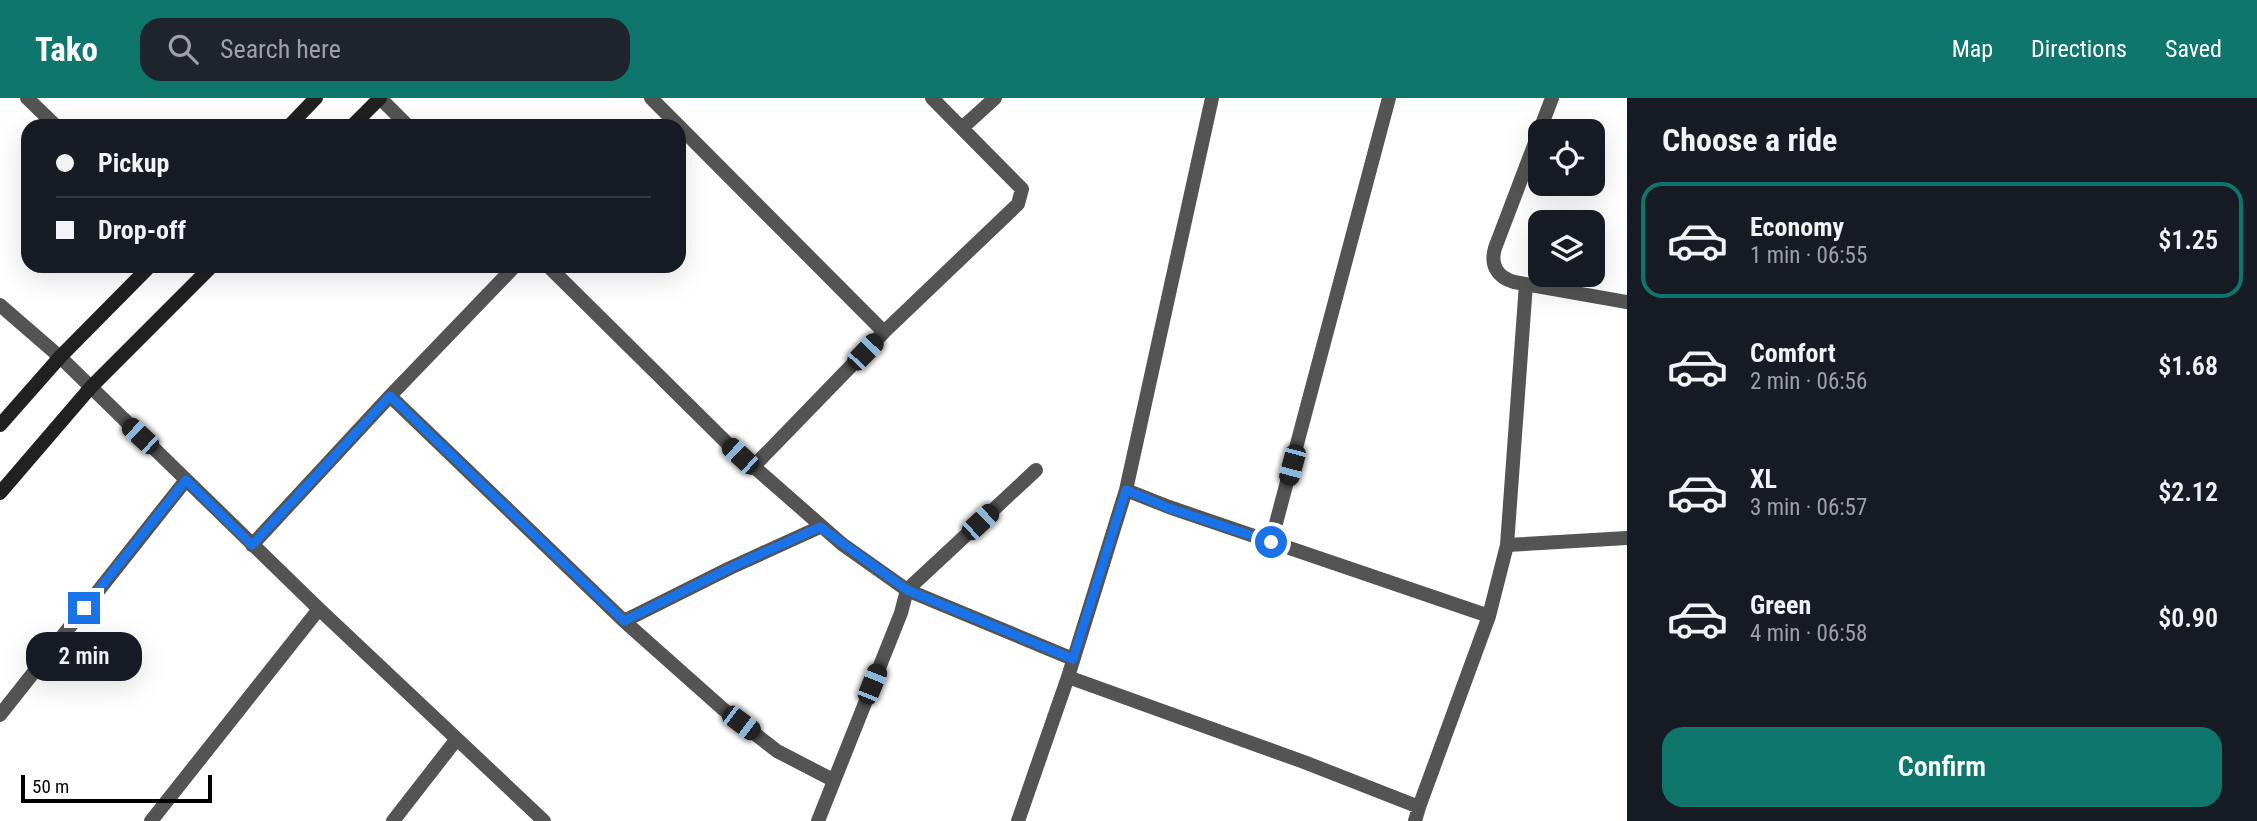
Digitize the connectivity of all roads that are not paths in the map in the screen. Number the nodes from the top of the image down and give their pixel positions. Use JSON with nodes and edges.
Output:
{"nodes":[{"id":1,"x":27,"y":98,"type":"edge"},
{"id":2,"x":316,"y":98,"type":"edge"},
{"id":3,"x":380,"y":98,"type":"edge"},
{"id":4,"x":651,"y":98,"type":"edge"},
{"id":5,"x":932,"y":98,"type":"edge"},
{"id":6,"x":995,"y":98,"type":"edge"},
{"id":7,"x":1212,"y":98,"type":"edge"},
{"id":8,"x":1390,"y":98,"type":"edge"},
{"id":9,"x":1552,"y":98,"type":"edge"},
{"id":10,"x":48,"y":119,"type":"edge"},
{"id":11,"x":296,"y":119,"type":"edge"},
{"id":12,"x":359,"y":119,"type":"edge"},
{"id":13,"x":401,"y":119,"type":"edge"},
{"id":14,"x":672,"y":119,"type":"edge"},
{"id":15,"x":962,"y":128,"type":"junction"},
{"id":16,"x":686,"y":133,"type":"edge"},
{"id":17,"x":143,"y":273,"type":"edge"},
{"id":18,"x":205,"y":273,"type":"edge"},
{"id":19,"x":508,"y":273,"type":"edge"},
{"id":20,"x":555,"y":273,"type":"edge"},
{"id":21,"x":1526,"y":284,"type":"junction"},
{"id":22,"x":1627,"y":302,"type":"edge"},
{"id":23,"x":0,"y":305,"type":"edge"},
{"id":24,"x":884,"y":332,"type":"junction"},
{"id":25,"x":60,"y":357,"type":"junction"},
{"id":26,"x":90,"y":387,"type":"junction"},
{"id":27,"x":390,"y":396,"type":"junction"},
{"id":28,"x":0,"y":425,"type":"edge"},
{"id":29,"x":752,"y":468,"type":"junction"},
{"id":30,"x":1036,"y":470,"type":"dead end"},
{"id":31,"x":186,"y":480,"type":"junction"},
{"id":32,"x":1126,"y":490,"type":"junction"},
{"id":33,"x":0,"y":493,"type":"edge"},
{"id":34,"x":820,"y":527,"type":"junction"},
{"id":35,"x":1627,"y":538,"type":"edge"},
{"id":36,"x":1271,"y":542,"type":"junction"},
{"id":37,"x":252,"y":545,"type":"junction"},
{"id":38,"x":1507,"y":545,"type":"junction"},
{"id":39,"x":907,"y":590,"type":"junction"},
{"id":40,"x":318,"y":609,"type":"junction"},
{"id":41,"x":1489,"y":616,"type":"junction"},
{"id":42,"x":624,"y":621,"type":"junction"},
{"id":43,"x":1073,"y":659,"type":"junction"},
{"id":44,"x":1068,"y":677,"type":"junction"},
{"id":45,"x":0,"y":715,"type":"edge"},
{"id":46,"x":456,"y":740,"type":"junction"},
{"id":47,"x":833,"y":780,"type":"junction"},
{"id":48,"x":1417,"y":814,"type":"edge"},
{"id":49,"x":151,"y":821,"type":"edge"},
{"id":50,"x":393,"y":821,"type":"edge"},
{"id":51,"x":544,"y":821,"type":"edge"},
{"id":52,"x":818,"y":821,"type":"edge"},
{"id":53,"x":1018,"y":821,"type":"edge"}],
"edges":[{"from":1,"to":10,"type":"street"},
{"from":2,"to":11,"type":"main road"},
{"from":3,"to":12,"type":"main road"},
{"from":3,"to":13,"type":"street"},
{"from":4,"to":14,"type":"street"},
{"from":5,"to":15,"type":"street"},
{"from":6,"to":15,"type":"street"},
{"from":7,"to":32,"type":"street"},
{"from":8,"to":36,"type":"street"},
{"from":9,"to":21,"type":"street"},
{"from":15,"to":24,"type":"street"},
{"from":16,"to":24,"type":"street"},
{"from":17,"to":25,"type":"main road"},
{"from":18,"to":26,"type":"main road"},
{"from":19,"to":27,"type":"street"},
{"from":20,"to":29,"type":"street"},
{"from":21,"to":22,"type":"street"},
{"from":21,"to":38,"type":"street"},
{"from":23,"to":25,"type":"street"},
{"from":24,"to":29,"type":"street"},
{"from":25,"to":26,"type":"street"},
{"from":25,"to":28,"type":"main road"},
{"from":26,"to":31,"type":"street"},
{"from":26,"to":33,"type":"main road"},
{"from":27,"to":37,"type":"street"},
{"from":27,"to":42,"type":"street"},
{"from":29,"to":34,"type":"street"},
{"from":30,"to":39,"type":"street"},
{"from":31,"to":37,"type":"street"},
{"from":31,"to":45,"type":"street"},
{"from":32,"to":36,"type":"street"},
{"from":32,"to":43,"type":"street"},
{"from":34,"to":39,"type":"street"},
{"from":34,"to":42,"type":"street"},
{"from":35,"to":38,"type":"street"},
{"from":36,"to":41,"type":"street"},
{"from":37,"to":40,"type":"street"},
{"from":38,"to":41,"type":"street"},
{"from":39,"to":43,"type":"street"},
{"from":39,"to":47,"type":"street"},
{"from":40,"to":46,"type":"street"},
{"from":40,"to":49,"type":"street"},
{"from":41,"to":48,"type":"street"},
{"from":42,"to":47,"type":"street"},
{"from":43,"to":44,"type":"street"},
{"from":44,"to":48,"type":"street"},
{"from":44,"to":53,"type":"street"},
{"from":46,"to":50,"type":"street"},
{"from":46,"to":51,"type":"street"},
{"from":47,"to":52,"type":"street"}]}
